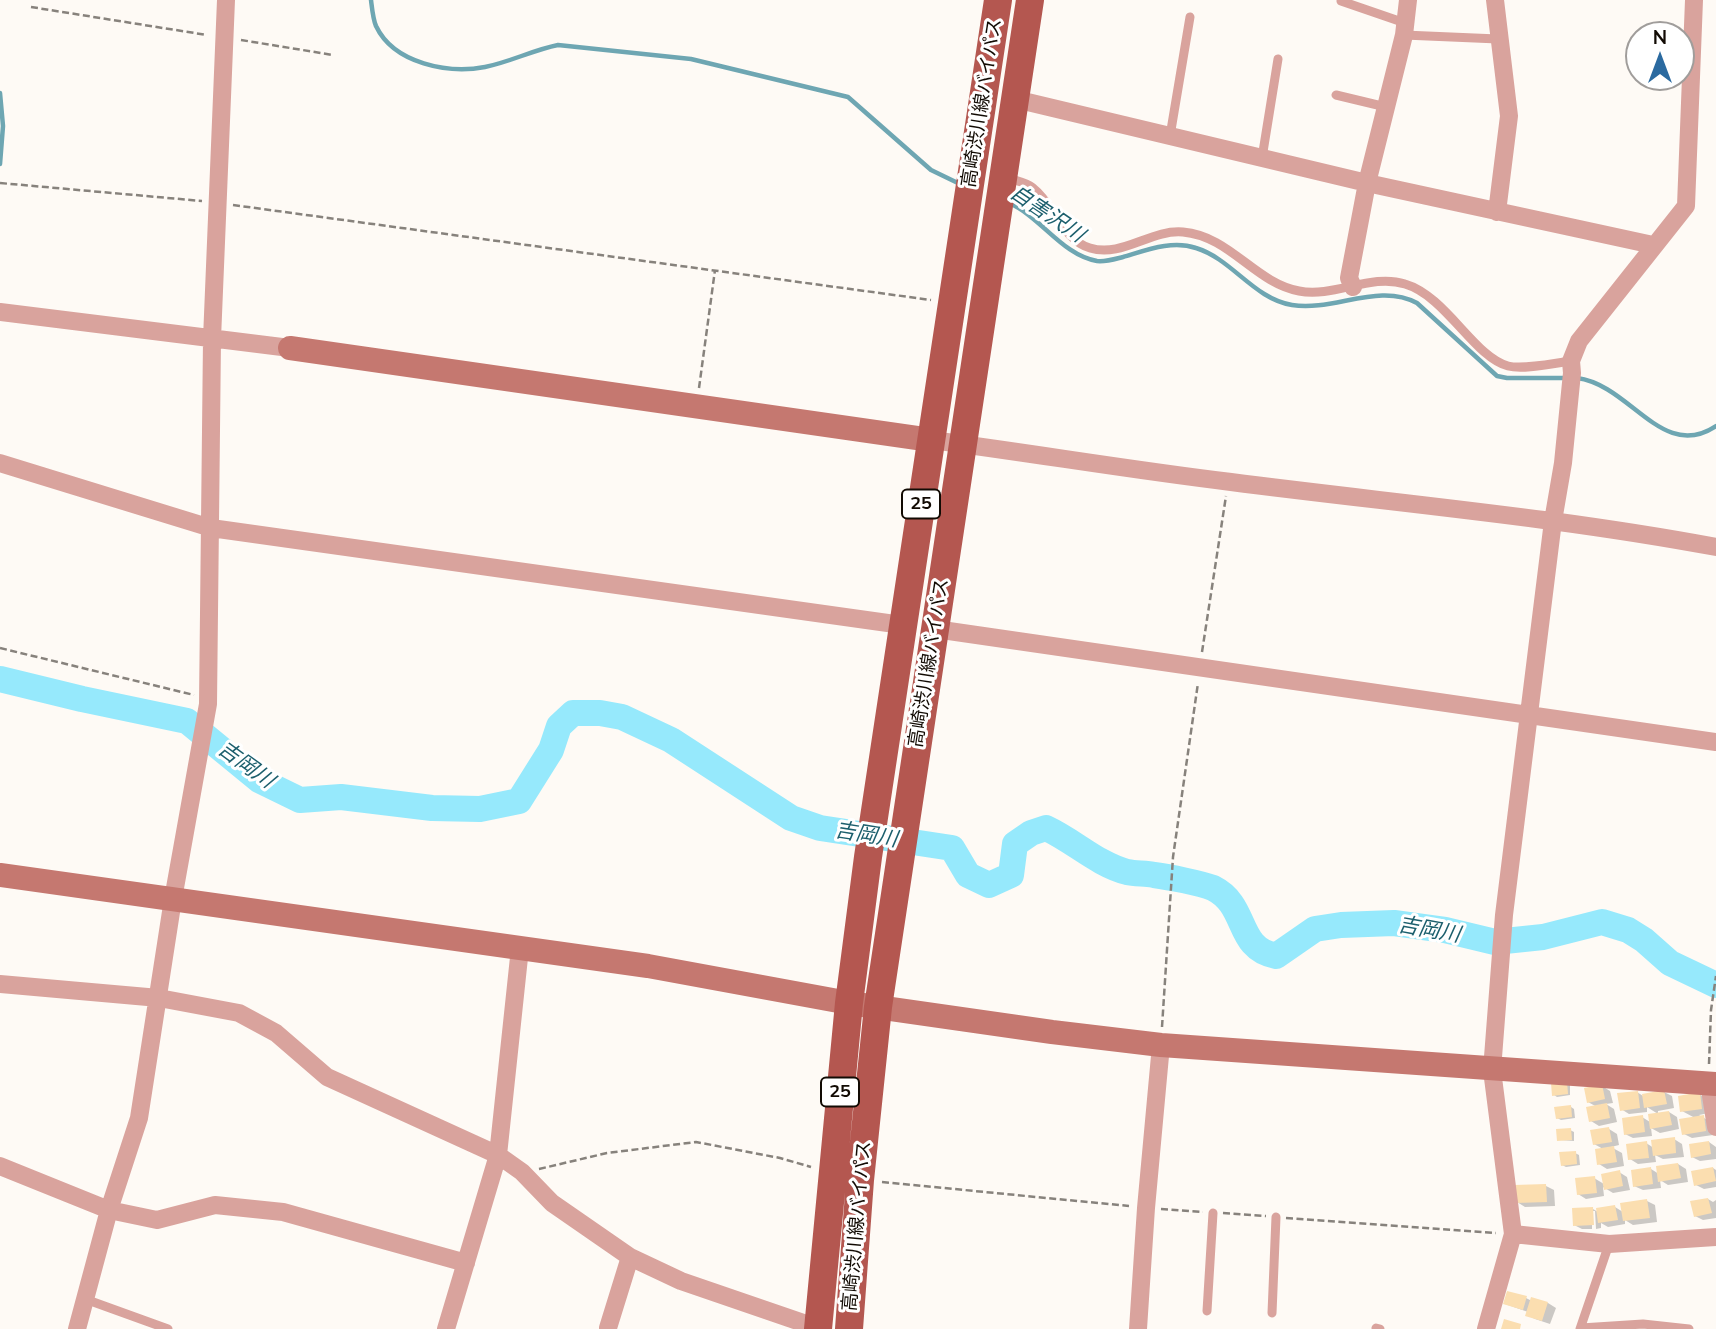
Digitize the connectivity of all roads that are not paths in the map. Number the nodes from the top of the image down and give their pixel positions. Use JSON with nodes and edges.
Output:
{"nodes":[{"id":1,"x":226,"y":0,"type":"edge"},
{"id":2,"x":998,"y":0,"type":"edge"},
{"id":3,"x":1030,"y":0,"type":"edge"},
{"id":4,"x":1408,"y":0,"type":"edge"},
{"id":5,"x":1495,"y":0,"type":"edge"},
{"id":6,"x":1694,"y":0,"type":"edge"},
{"id":7,"x":1340,"y":1,"type":"edge"},
{"id":8,"x":1191,"y":17,"type":"dead end"},
{"id":9,"x":1405,"y":29,"type":"junction"},
{"id":10,"x":1498,"y":39,"type":"junction"},
{"id":11,"x":1278,"y":59,"type":"dead end"},
{"id":12,"x":1336,"y":95,"type":"dead end"},
{"id":13,"x":1015,"y":99,"type":"junction"},
{"id":14,"x":1386,"y":107,"type":"junction"},
{"id":15,"x":1170,"y":136,"type":"junction"},
{"id":16,"x":1262,"y":158,"type":"junction"},
{"id":17,"x":1002,"y":183,"type":"junction"},
{"id":18,"x":1367,"y":183,"type":"junction"},
{"id":19,"x":1497,"y":212,"type":"junction"},
{"id":20,"x":1653,"y":245,"type":"junction"},
{"id":21,"x":1353,"y":287,"type":"junction"},
{"id":22,"x":0,"y":312,"type":"edge"},
{"id":23,"x":212,"y":339,"type":"junction"},
{"id":24,"x":290,"y":348,"type":"joint"},
{"id":25,"x":1572,"y":367,"type":"junction"},
{"id":26,"x":931,"y":440,"type":"junction"},
{"id":27,"x":962,"y":444,"type":"junction"},
{"id":28,"x":0,"y":463,"type":"edge"},
{"id":29,"x":1553,"y":521,"type":"junction"},
{"id":30,"x":211,"y":528,"type":"junction"},
{"id":31,"x":1716,"y":547,"type":"edge"},
{"id":32,"x":902,"y":625,"type":"junction"},
{"id":33,"x":934,"y":629,"type":"junction"},
{"id":34,"x":1530,"y":714,"type":"junction"},
{"id":35,"x":1716,"y":742,"type":"edge"},
{"id":36,"x":0,"y":875,"type":"edge"},
{"id":37,"x":173,"y":900,"type":"junction"},
{"id":38,"x":520,"y":948,"type":"junction"},
{"id":39,"x":0,"y":984,"type":"edge"},
{"id":40,"x":159,"y":998,"type":"junction"},
{"id":41,"x":849,"y":1003,"type":"junction"},
{"id":42,"x":878,"y":1007,"type":"junction"},
{"id":43,"x":1161,"y":1045,"type":"junction"},
{"id":44,"x":1492,"y":1069,"type":"junction"},
{"id":45,"x":1712,"y":1083,"type":"edge"},
{"id":46,"x":1716,"y":1127,"type":"edge"},
{"id":47,"x":498,"y":1154,"type":"junction"},
{"id":48,"x":0,"y":1166,"type":"edge"},
{"id":49,"x":109,"y":1210,"type":"junction"},
{"id":50,"x":1213,"y":1213,"type":"road end"},
{"id":51,"x":1276,"y":1217,"type":"road end"},
{"id":52,"x":1513,"y":1234,"type":"junction"},
{"id":53,"x":1716,"y":1237,"type":"edge"},
{"id":54,"x":1609,"y":1244,"type":"junction"},
{"id":55,"x":630,"y":1257,"type":"junction"},
{"id":56,"x":466,"y":1263,"type":"junction"},
{"id":57,"x":85,"y":1298,"type":"junction"},
{"id":58,"x":1207,"y":1311,"type":"dead end"},
{"id":59,"x":1272,"y":1313,"type":"dead end"},
{"id":60,"x":608,"y":1328,"type":"edge"},
{"id":61,"x":77,"y":1329,"type":"edge"},
{"id":62,"x":168,"y":1329,"type":"edge"},
{"id":63,"x":446,"y":1329,"type":"edge"},
{"id":64,"x":818,"y":1329,"type":"edge"},
{"id":65,"x":849,"y":1329,"type":"edge"},
{"id":66,"x":1138,"y":1329,"type":"edge"},
{"id":67,"x":1486,"y":1329,"type":"edge"},
{"id":68,"x":1581,"y":1329,"type":"edge"},
{"id":69,"x":1689,"y":1329,"type":"edge"}],
"edges":[{"from":1,"to":23,"type":"street"},
{"from":2,"to":26,"type":"main road","name":"高崎渋川線バイパス","number":"25"},
{"from":3,"to":13,"type":"main road","name":"高崎渋川線バイパス","number":"25"},
{"from":4,"to":9,"type":"street"},
{"from":5,"to":10,"type":"street"},
{"from":6,"to":20,"type":"street"},
{"from":7,"to":9,"type":"lane"},
{"from":8,"to":15,"type":"lane"},
{"from":9,"to":10,"type":"lane"},
{"from":9,"to":14,"type":"street"},
{"from":10,"to":19,"type":"street"},
{"from":11,"to":16,"type":"lane"},
{"from":12,"to":14,"type":"lane"},
{"from":13,"to":15,"type":"street"},
{"from":13,"to":17,"type":"main road","name":"高崎渋川線バイパス","number":"25"},
{"from":14,"to":18,"type":"street"},
{"from":15,"to":16,"type":"street"},
{"from":16,"to":18,"type":"street"},
{"from":17,"to":21,"type":"lane"},
{"from":17,"to":27,"type":"main road","name":"高崎渋川線バイパス","number":"25"},
{"from":18,"to":19,"type":"street"},
{"from":18,"to":21,"type":"street"},
{"from":19,"to":20,"type":"street"},
{"from":20,"to":25,"type":"street"},
{"from":21,"to":25,"type":"lane"},
{"from":22,"to":23,"type":"street"},
{"from":23,"to":24,"type":"street"},
{"from":23,"to":30,"type":"street"},
{"from":24,"to":26,"type":"street"},
{"from":25,"to":29,"type":"street"},
{"from":26,"to":27,"type":"street"},
{"from":26,"to":32,"type":"main road","name":"高崎渋川線バイパス","number":"25"},
{"from":27,"to":29,"type":"street"},
{"from":27,"to":33,"type":"main road","name":"高崎渋川線バイパス","number":"25"},
{"from":28,"to":30,"type":"street"},
{"from":29,"to":31,"type":"street"},
{"from":29,"to":34,"type":"street"},
{"from":30,"to":32,"type":"street"},
{"from":30,"to":37,"type":"street"},
{"from":32,"to":41,"type":"main road","name":"高崎渋川線バイパス","number":"25"},
{"from":33,"to":34,"type":"street"},
{"from":33,"to":42,"type":"main road","name":"高崎渋川線バイパス","number":"25"},
{"from":34,"to":35,"type":"street"},
{"from":34,"to":44,"type":"street"},
{"from":36,"to":37,"type":"street"},
{"from":37,"to":38,"type":"street"},
{"from":37,"to":40,"type":"street"},
{"from":38,"to":41,"type":"street"},
{"from":38,"to":47,"type":"street"},
{"from":39,"to":40,"type":"street"},
{"from":40,"to":47,"type":"street"},
{"from":40,"to":49,"type":"street"},
{"from":41,"to":42,"type":"street"},
{"from":41,"to":64,"type":"main road","name":"高崎渋川線バイパス","number":"25"},
{"from":42,"to":43,"type":"street"},
{"from":42,"to":65,"type":"main road","name":"高崎渋川線バイパス","number":"25"},
{"from":43,"to":44,"type":"street"},
{"from":43,"to":66,"type":"street"},
{"from":44,"to":45,"type":"street"},
{"from":44,"to":52,"type":"street"},
{"from":45,"to":46,"type":"street"},
{"from":47,"to":55,"type":"street"},
{"from":47,"to":56,"type":"street"},
{"from":48,"to":49,"type":"street"},
{"from":49,"to":56,"type":"street"},
{"from":49,"to":57,"type":"street"},
{"from":50,"to":58,"type":"lane"},
{"from":51,"to":59,"type":"lane"},
{"from":52,"to":54,"type":"street"},
{"from":52,"to":67,"type":"street"},
{"from":53,"to":54,"type":"street"},
{"from":54,"to":68,"type":"lane"},
{"from":55,"to":60,"type":"street"},
{"from":55,"to":64,"type":"street"},
{"from":56,"to":63,"type":"street"},
{"from":57,"to":61,"type":"street"},
{"from":57,"to":62,"type":"lane"},
{"from":68,"to":69,"type":"lane"}]}
